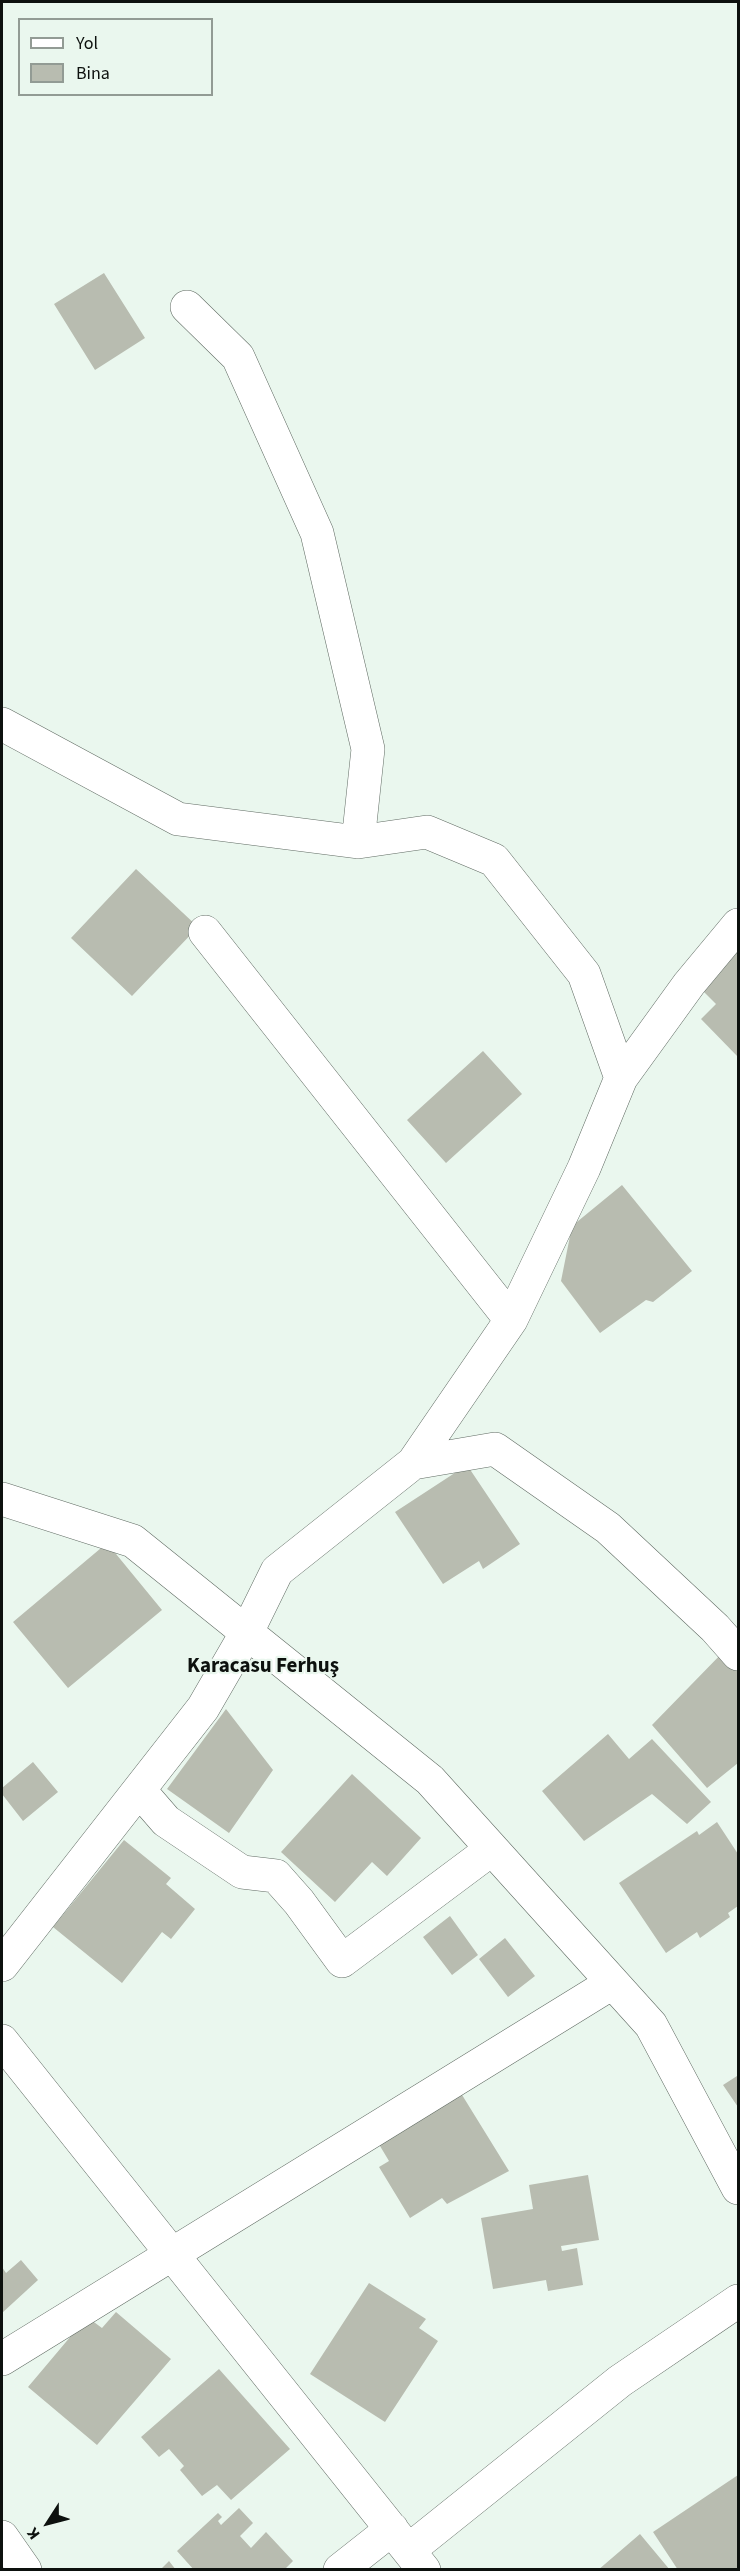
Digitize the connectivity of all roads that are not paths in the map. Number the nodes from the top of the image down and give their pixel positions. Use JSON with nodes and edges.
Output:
{"nodes":[{"id":1,"x":187,"y":307,"type":"dead end"},
{"id":2,"x":2,"y":724,"type":"edge"},
{"id":3,"x":358,"y":842,"type":"junction"},
{"id":4,"x":738,"y":925,"type":"edge"},
{"id":5,"x":205,"y":932,"type":"dead end"},
{"id":6,"x":621,"y":1078,"type":"junction"},
{"id":7,"x":511,"y":1320,"type":"junction"},
{"id":8,"x":413,"y":1463,"type":"junction"},
{"id":9,"x":2,"y":1499,"type":"edge"},
{"id":10,"x":248,"y":1632,"type":"junction"},
{"id":11,"x":738,"y":1654,"type":"edge"},
{"id":12,"x":140,"y":1791,"type":"junction"},
{"id":13,"x":492,"y":1849,"type":"junction"},
{"id":14,"x":2,"y":1965,"type":"edge"},
{"id":15,"x":612,"y":1983,"type":"junction"},
{"id":16,"x":2,"y":2041,"type":"edge"},
{"id":17,"x":738,"y":2188,"type":"edge"},
{"id":18,"x":172,"y":2254,"type":"junction"},
{"id":19,"x":738,"y":2301,"type":"edge"},
{"id":20,"x":2,"y":2360,"type":"edge"},
{"id":21,"x":2,"y":2537,"type":"edge"},
{"id":22,"x":408,"y":2550,"type":"edge"},
{"id":23,"x":25,"y":2570,"type":"edge"},
{"id":24,"x":340,"y":2570,"type":"edge"}],
"edges":[{"from":1,"to":3,"type":"street"},
{"from":2,"to":3,"type":"street"},
{"from":3,"to":6,"type":"street"},
{"from":4,"to":6,"type":"street"},
{"from":5,"to":7,"type":"street"},
{"from":6,"to":7,"type":"street"},
{"from":7,"to":8,"type":"street"},
{"from":8,"to":10,"type":"street"},
{"from":8,"to":11,"type":"street"},
{"from":9,"to":10,"type":"street"},
{"from":10,"to":12,"type":"street"},
{"from":10,"to":13,"type":"street"},
{"from":12,"to":13,"type":"street"},
{"from":12,"to":14,"type":"street"},
{"from":13,"to":15,"type":"street"},
{"from":15,"to":17,"type":"street"},
{"from":15,"to":18,"type":"street"},
{"from":16,"to":18,"type":"street"},
{"from":18,"to":20,"type":"street"},
{"from":18,"to":22,"type":"street"},
{"from":19,"to":22,"type":"street"},
{"from":21,"to":23,"type":"street"},
{"from":22,"to":24,"type":"street"}]}
